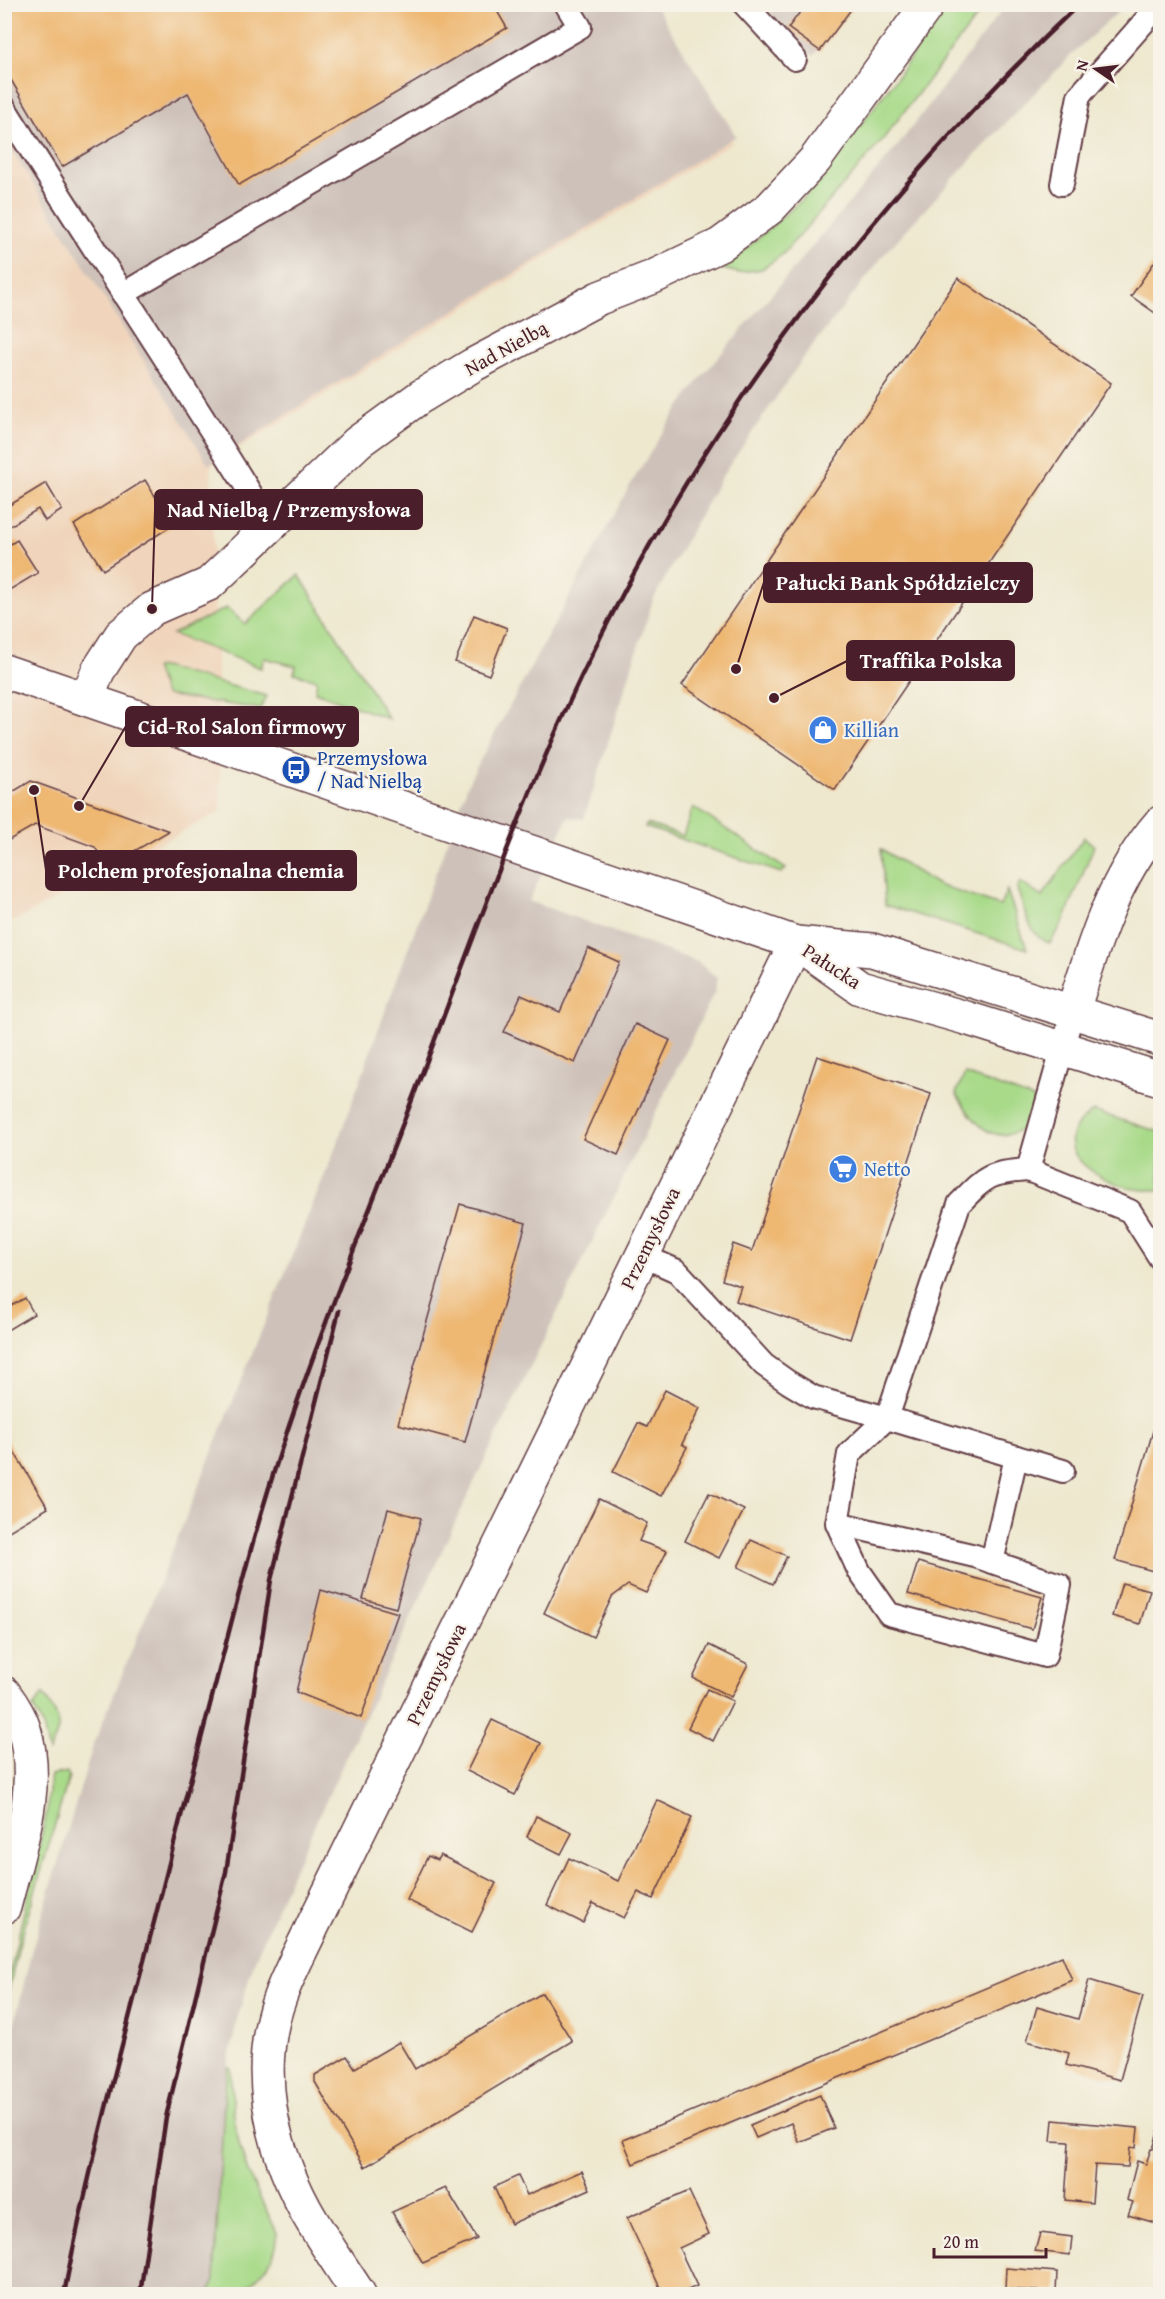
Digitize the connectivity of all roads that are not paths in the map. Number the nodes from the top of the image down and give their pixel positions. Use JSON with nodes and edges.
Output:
{"nodes":[{"id":1,"x":566,"y":4,"type":"edge"},
{"id":2,"x":744,"y":4,"type":"edge"},
{"id":3,"x":927,"y":4,"type":"edge"},
{"id":4,"x":1160,"y":4,"type":"edge"},
{"id":5,"x":795,"y":59,"type":"dead end"},
{"id":6,"x":4,"y":107,"type":"edge"},
{"id":7,"x":1062,"y":184,"type":"dead end"},
{"id":8,"x":123,"y":294,"type":"junction"},
{"id":9,"x":270,"y":525,"type":"junction"},
{"id":10,"x":4,"y":671,"type":"edge"},
{"id":11,"x":87,"y":699,"type":"junction"},
{"id":12,"x":1161,"y":823,"type":"edge"},
{"id":13,"x":796,"y":943,"type":"junction"},
{"id":14,"x":1072,"y":1011,"type":"junction"},
{"id":15,"x":1161,"y":1039,"type":"edge"},
{"id":16,"x":1063,"y":1048,"type":"junction"},
{"id":17,"x":1161,"y":1079,"type":"edge"},
{"id":18,"x":1028,"y":1170,"type":"junction"},
{"id":19,"x":641,"y":1255,"type":"junction"},
{"id":20,"x":1161,"y":1258,"type":"edge"},
{"id":21,"x":887,"y":1418,"type":"junction"},
{"id":22,"x":1016,"y":1457,"type":"junction"},
{"id":23,"x":1063,"y":1471,"type":"dead end"},
{"id":24,"x":837,"y":1523,"type":"junction"},
{"id":25,"x":992,"y":1562,"type":"junction"},
{"id":26,"x":4,"y":1693,"type":"edge"},
{"id":27,"x":4,"y":1907,"type":"edge"},
{"id":28,"x":359,"y":2295,"type":"edge"}],
"edges":[{"from":1,"to":8,"type":"lane"},
{"from":2,"to":5,"type":"lane"},
{"from":3,"to":9,"type":"street","name":"Nad Nielbą"},
{"from":4,"to":7,"type":"lane"},
{"from":6,"to":8,"type":"lane"},
{"from":8,"to":9,"type":"lane"},
{"from":9,"to":11,"type":"street","name":"Nad Nielbą"},
{"from":10,"to":11,"type":"street"},
{"from":11,"to":13,"type":"street"},
{"from":12,"to":14,"type":"street"},
{"from":13,"to":14,"type":"street","name":"Pałucka"},
{"from":13,"to":16,"type":"street","name":"Pałucka"},
{"from":13,"to":19,"type":"street","name":"Przemysłowa"},
{"from":14,"to":15,"type":"street","name":"Pałucka"},
{"from":14,"to":16,"type":"lane"},
{"from":16,"to":17,"type":"street","name":"Pałucka"},
{"from":16,"to":18,"type":"lane"},
{"from":18,"to":20,"type":"lane"},
{"from":18,"to":21,"type":"lane"},
{"from":19,"to":21,"type":"lane"},
{"from":19,"to":28,"type":"street","name":"Przemysłowa"},
{"from":21,"to":22,"type":"lane"},
{"from":21,"to":24,"type":"lane"},
{"from":22,"to":23,"type":"lane"},
{"from":22,"to":25,"type":"lane"},
{"from":24,"to":25,"type":"lane"},
{"from":24,"to":25,"type":"lane"},
{"from":26,"to":27,"type":"street"}]}
